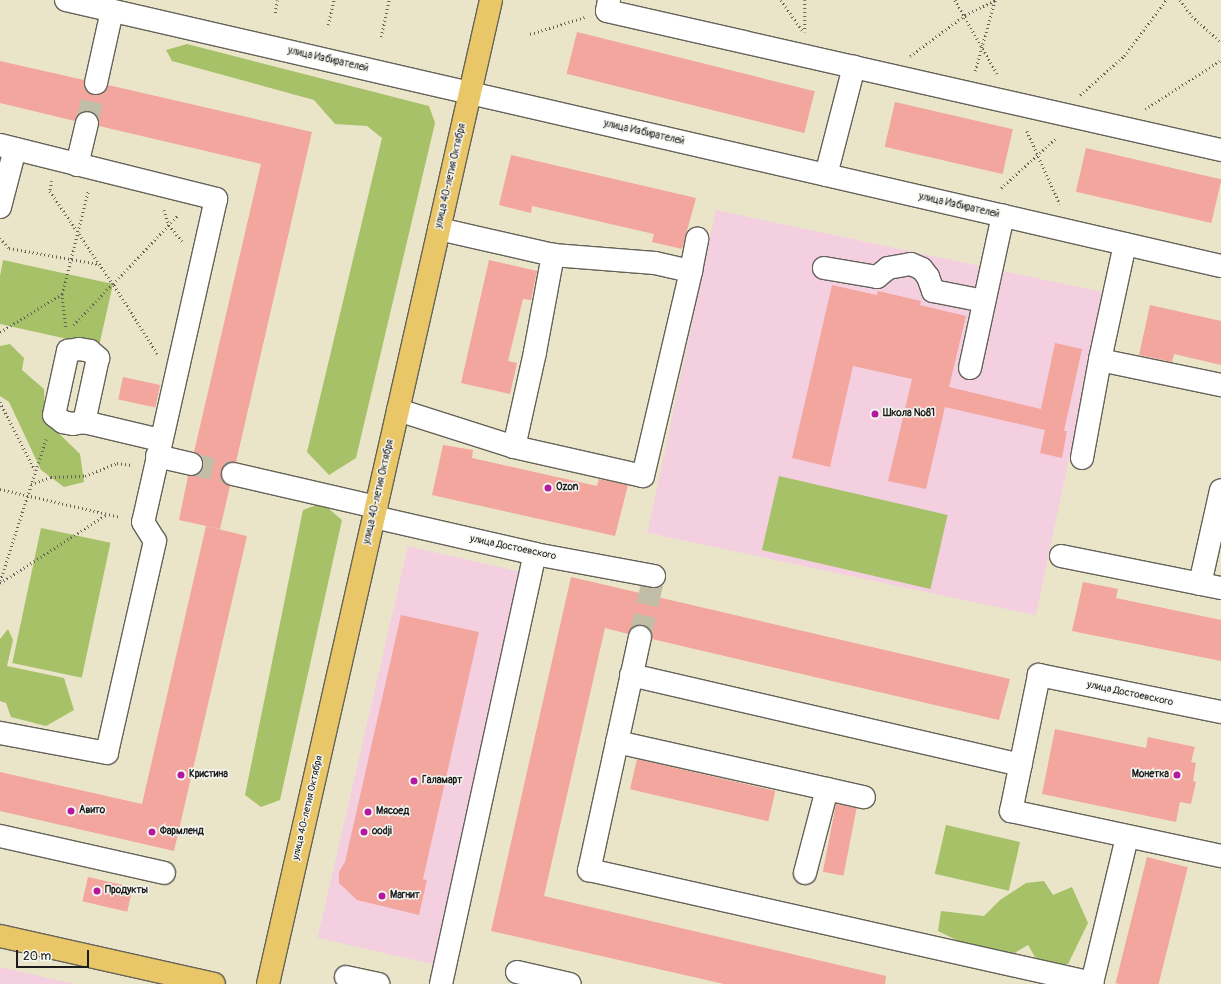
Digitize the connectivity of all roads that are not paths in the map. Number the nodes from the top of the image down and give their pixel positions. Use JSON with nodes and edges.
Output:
{"nodes":[{"id":1,"x":66,"y":0,"type":"edge"},
{"id":2,"x":491,"y":0,"type":"edge"},
{"id":3,"x":608,"y":5,"type":"edge"},
{"id":4,"x":112,"y":10,"type":"junction"},
{"id":5,"x":854,"y":67,"type":"junction"},
{"id":6,"x":96,"y":83,"type":"tunnel mouth"},
{"id":7,"x":469,"y":93,"type":"junction"},
{"id":8,"x":87,"y":123,"type":"tunnel mouth"},
{"id":9,"x":7,"y":147,"type":"edge"},
{"id":10,"x":1221,"y":150,"type":"edge"},
{"id":11,"x":76,"y":165,"type":"junction"},
{"id":12,"x":826,"y":175,"type":"junction"},
{"id":13,"x":0,"y":207,"type":"edge"},
{"id":14,"x":1003,"y":216,"type":"junction"},
{"id":15,"x":439,"y":229,"type":"junction"},
{"id":16,"x":697,"y":239,"type":"dead end"},
{"id":17,"x":1125,"y":244,"type":"junction"},
{"id":18,"x":553,"y":255,"type":"junction"},
{"id":19,"x":1221,"y":266,"type":"edge"},
{"id":20,"x":824,"y":268,"type":"dead end"},
{"id":21,"x":691,"y":271,"type":"junction"},
{"id":22,"x":984,"y":301,"type":"junction"},
{"id":23,"x":1100,"y":360,"type":"junction"},
{"id":24,"x":970,"y":368,"type":"dead end"},
{"id":25,"x":1221,"y":384,"type":"edge"},
{"id":26,"x":398,"y":410,"type":"junction"},
{"id":27,"x":84,"y":422,"type":"junction"},
{"id":28,"x":514,"y":447,"type":"junction"},
{"id":29,"x":157,"y":454,"type":"junction"},
{"id":30,"x":1082,"y":458,"type":"dead end"},
{"id":31,"x":191,"y":464,"type":"tunnel mouth"},
{"id":32,"x":233,"y":474,"type":"tunnel mouth"},
{"id":33,"x":1221,"y":490,"type":"edge"},
{"id":34,"x":375,"y":512,"type":"junction"},
{"id":35,"x":535,"y":554,"type":"junction"},
{"id":36,"x":1061,"y":556,"type":"dead end"},
{"id":37,"x":654,"y":576,"type":"dead end"},
{"id":38,"x":1200,"y":584,"type":"junction"},
{"id":39,"x":1221,"y":588,"type":"edge"},
{"id":40,"x":640,"y":637,"type":"tunnel mouth"},
{"id":41,"x":632,"y":675,"type":"junction"},
{"id":42,"x":1221,"y":712,"type":"edge"},
{"id":43,"x":0,"y":733,"type":"edge"},
{"id":44,"x":617,"y":742,"type":"junction"},
{"id":45,"x":1021,"y":764,"type":"junction"},
{"id":46,"x":827,"y":789,"type":"junction"},
{"id":47,"x":864,"y":797,"type":"dead end"},
{"id":48,"x":0,"y":836,"type":"edge"},
{"id":49,"x":1127,"y":837,"type":"junction"},
{"id":50,"x":1221,"y":856,"type":"edge"},
{"id":51,"x":164,"y":873,"type":"dead end"},
{"id":52,"x":805,"y":873,"type":"dead end"},
{"id":53,"x":0,"y":936,"type":"edge"},
{"id":54,"x":517,"y":972,"type":"dead end"},
{"id":55,"x":346,"y":977,"type":"dead end"},
{"id":56,"x":214,"y":984,"type":"edge"},
{"id":57,"x":268,"y":984,"type":"edge"},
{"id":58,"x":378,"y":984,"type":"edge"},
{"id":59,"x":441,"y":984,"type":"edge"},
{"id":60,"x":570,"y":984,"type":"edge"}],
"edges":[{"from":1,"to":4,"type":"street","name":"улица Избирателей"},
{"from":2,"to":7,"type":"main road","name":"улица 40-летия Октября"},
{"from":3,"to":5,"type":"street"},
{"from":4,"to":6,"type":"street"},
{"from":4,"to":7,"type":"street","name":"улица Избирателей"},
{"from":5,"to":10,"type":"street"},
{"from":5,"to":12,"type":"street"},
{"from":7,"to":12,"type":"street","name":"улица Избирателей"},
{"from":7,"to":15,"type":"main road","name":"улица 40-летия Октября"},
{"from":8,"to":11,"type":"street"},
{"from":9,"to":11,"type":"street"},
{"from":9,"to":13,"type":"street"},
{"from":11,"to":29,"type":"street"},
{"from":12,"to":14,"type":"street","name":"улица Избирателей"},
{"from":14,"to":17,"type":"street","name":"улица Избирателей"},
{"from":14,"to":22,"type":"street"},
{"from":15,"to":18,"type":"street"},
{"from":15,"to":26,"type":"main road","name":"улица 40-летия Октября"},
{"from":16,"to":21,"type":"street"},
{"from":17,"to":19,"type":"street","name":"улица Избирателей"},
{"from":17,"to":23,"type":"street"},
{"from":18,"to":21,"type":"street"},
{"from":18,"to":28,"type":"street"},
{"from":20,"to":22,"type":"street"},
{"from":21,"to":28,"type":"street"},
{"from":22,"to":24,"type":"street"},
{"from":23,"to":25,"type":"street"},
{"from":23,"to":30,"type":"street"},
{"from":26,"to":28,"type":"street"},
{"from":26,"to":34,"type":"main road","name":"улица 40-летия Октября"},
{"from":27,"to":27,"type":"street"},
{"from":27,"to":29,"type":"street"},
{"from":29,"to":31,"type":"street"},
{"from":29,"to":43,"type":"street"},
{"from":32,"to":34,"type":"street","name":"улица Достоевского"},
{"from":33,"to":38,"type":"street"},
{"from":34,"to":35,"type":"street","name":"улица Достоевского"},
{"from":34,"to":57,"type":"main road","name":"улица 40-летия Октября"},
{"from":35,"to":37,"type":"street","name":"улица Достоевского"},
{"from":35,"to":59,"type":"street"},
{"from":36,"to":38,"type":"street"},
{"from":38,"to":39,"type":"street"},
{"from":40,"to":41,"type":"street"},
{"from":41,"to":44,"type":"street"},
{"from":41,"to":45,"type":"street"},
{"from":42,"to":45,"type":"street","name":"улица Достоевского"},
{"from":44,"to":46,"type":"street"},
{"from":44,"to":49,"type":"street"},
{"from":45,"to":49,"type":"street"},
{"from":46,"to":47,"type":"street"},
{"from":46,"to":52,"type":"street"},
{"from":48,"to":51,"type":"street"},
{"from":49,"to":50,"type":"street"},
{"from":53,"to":56,"type":"main road"},
{"from":54,"to":60,"type":"street"},
{"from":55,"to":58,"type":"street"}]}
